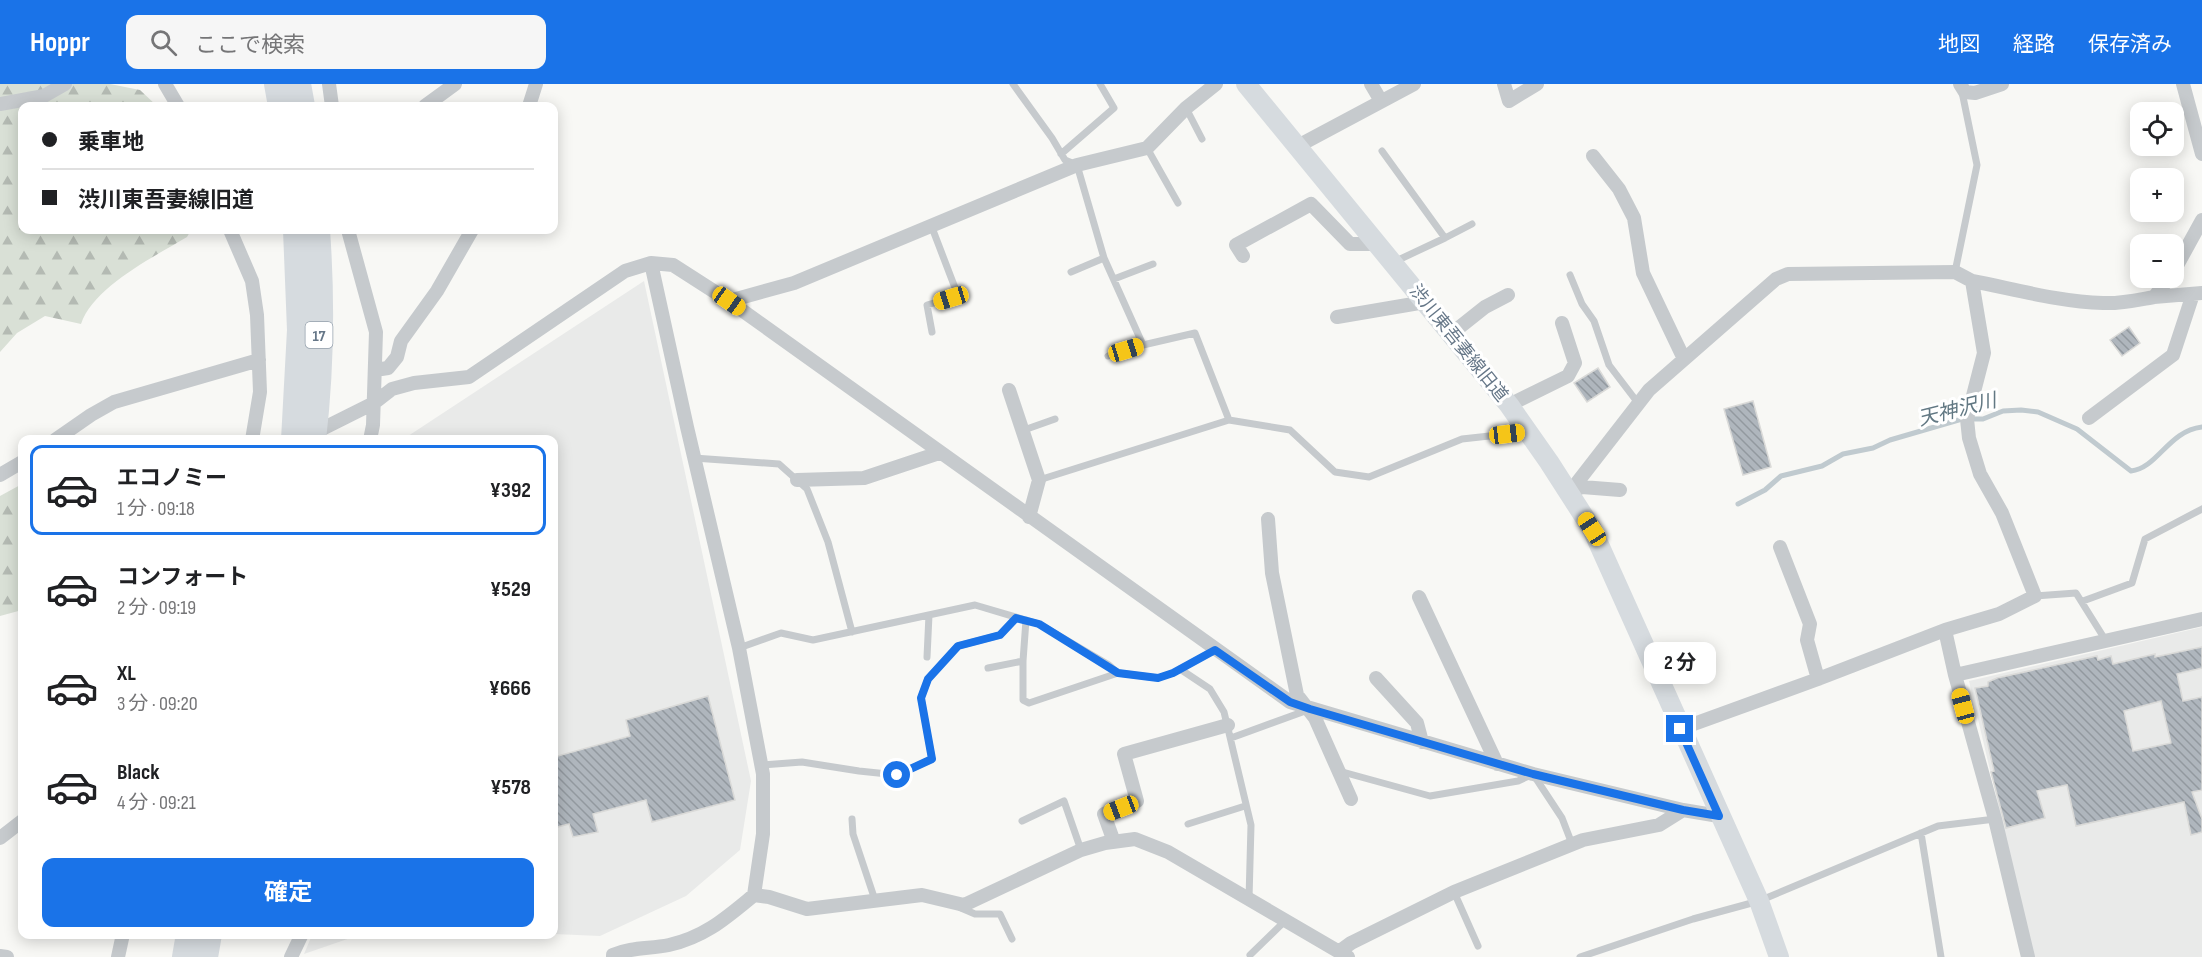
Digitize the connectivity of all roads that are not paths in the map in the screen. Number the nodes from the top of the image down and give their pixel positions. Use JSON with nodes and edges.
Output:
{"nodes":[{"id":1,"x":65,"y":84,"type":"edge"},
{"id":2,"x":165,"y":84,"type":"edge"},
{"id":3,"x":277,"y":84,"type":"edge"},
{"id":4,"x":298,"y":84,"type":"edge"},
{"id":5,"x":329,"y":84,"type":"edge"},
{"id":6,"x":455,"y":84,"type":"edge"},
{"id":7,"x":536,"y":84,"type":"edge"},
{"id":8,"x":1013,"y":84,"type":"edge"},
{"id":9,"x":1100,"y":84,"type":"edge"},
{"id":10,"x":1216,"y":84,"type":"edge"},
{"id":11,"x":1246,"y":84,"type":"edge"},
{"id":12,"x":1371,"y":84,"type":"edge"},
{"id":13,"x":1414,"y":84,"type":"edge"},
{"id":14,"x":1504,"y":84,"type":"edge"},
{"id":15,"x":1537,"y":84,"type":"edge"},
{"id":16,"x":2002,"y":84,"type":"edge"},
{"id":17,"x":2183,"y":84,"type":"edge"},
{"id":18,"x":1961,"y":85,"type":"edge"},
{"id":19,"x":1381,"y":101,"type":"junction"},
{"id":20,"x":176,"y":102,"type":"edge"},
{"id":21,"x":281,"y":102,"type":"edge"},
{"id":22,"x":301,"y":102,"type":"edge"},
{"id":23,"x":331,"y":102,"type":"edge"},
{"id":24,"x":430,"y":102,"type":"edge"},
{"id":25,"x":530,"y":102,"type":"edge"},
{"id":26,"x":0,"y":104,"type":"edge"},
{"id":27,"x":1186,"y":108,"type":"junction"},
{"id":28,"x":1203,"y":139,"type":"dead end"},
{"id":29,"x":1296,"y":147,"type":"junction"},
{"id":30,"x":2201,"y":147,"type":"edge"},
{"id":31,"x":1147,"y":148,"type":"junction"},
{"id":32,"x":1382,"y":151,"type":"dead end"},
{"id":33,"x":1061,"y":154,"type":"junction"},
{"id":34,"x":1593,"y":156,"type":"dead end"},
{"id":35,"x":1077,"y":165,"type":"junction"},
{"id":36,"x":1178,"y":203,"type":"dead end"},
{"id":37,"x":2202,"y":220,"type":"edge"},
{"id":38,"x":1472,"y":224,"type":"dead end"},
{"id":39,"x":931,"y":225,"type":"junction"},
{"id":40,"x":232,"y":234,"type":"edge"},
{"id":41,"x":296,"y":234,"type":"edge"},
{"id":42,"x":317,"y":234,"type":"edge"},
{"id":43,"x":349,"y":234,"type":"edge"},
{"id":44,"x":470,"y":234,"type":"edge"},
{"id":45,"x":1445,"y":238,"type":"junction"},
{"id":46,"x":1377,"y":244,"type":"junction"},
{"id":47,"x":2184,"y":253,"type":"edge"},
{"id":48,"x":1244,"y":256,"type":"dead end"},
{"id":49,"x":1104,"y":258,"type":"junction"},
{"id":50,"x":1394,"y":262,"type":"junction"},
{"id":51,"x":651,"y":263,"type":"junction"},
{"id":52,"x":1153,"y":264,"type":"dead end"},
{"id":53,"x":1071,"y":272,"type":"dead end"},
{"id":54,"x":1955,"y":272,"type":"junction"},
{"id":55,"x":1570,"y":275,"type":"dead end"},
{"id":56,"x":1114,"y":279,"type":"junction"},
{"id":57,"x":1972,"y":281,"type":"junction"},
{"id":58,"x":2161,"y":288,"type":"edge"},
{"id":59,"x":2197,"y":293,"type":"edge"},
{"id":60,"x":1508,"y":295,"type":"dead end"},
{"id":61,"x":2154,"y":297,"type":"junction"},
{"id":62,"x":729,"y":301,"type":"junction"},
{"id":63,"x":1425,"y":302,"type":"junction"},
{"id":64,"x":1337,"y":317,"type":"dead end"},
{"id":65,"x":1562,"y":323,"type":"dead end"},
{"id":66,"x":932,"y":332,"type":"dead end"},
{"id":67,"x":1451,"y":334,"type":"junction"},
{"id":68,"x":1143,"y":345,"type":"junction"},
{"id":69,"x":1108,"y":356,"type":"dead end"},
{"id":70,"x":1684,"y":359,"type":"junction"},
{"id":71,"x":259,"y":360,"type":"junction"},
{"id":72,"x":375,"y":370,"type":"junction"},
{"id":73,"x":1010,"y":390,"type":"dead end"},
{"id":74,"x":374,"y":403,"type":"junction"},
{"id":75,"x":1638,"y":403,"type":"junction"},
{"id":76,"x":1509,"y":405,"type":"junction"},
{"id":77,"x":2089,"y":418,"type":"dead end"},
{"id":78,"x":1055,"y":419,"type":"dead end"},
{"id":79,"x":1229,"y":420,"type":"junction"},
{"id":80,"x":1024,"y":430,"type":"junction"},
{"id":81,"x":1529,"y":431,"type":"junction"},
{"id":82,"x":62,"y":435,"type":"edge"},
{"id":83,"x":253,"y":435,"type":"edge"},
{"id":84,"x":294,"y":435,"type":"edge"},
{"id":85,"x":309,"y":435,"type":"edge"},
{"id":86,"x":314,"y":435,"type":"edge"},
{"id":87,"x":371,"y":435,"type":"edge"},
{"id":88,"x":939,"y":453,"type":"junction"},
{"id":89,"x":694,"y":458,"type":"junction"},
{"id":90,"x":18,"y":464,"type":"edge"},
{"id":91,"x":0,"y":475,"type":"edge"},
{"id":92,"x":797,"y":480,"type":"junction"},
{"id":93,"x":1038,"y":480,"type":"junction"},
{"id":94,"x":1620,"y":490,"type":"dead end"},
{"id":95,"x":1569,"y":493,"type":"junction"},
{"id":96,"x":2202,"y":509,"type":"edge"},
{"id":97,"x":1029,"y":517,"type":"junction"},
{"id":98,"x":1268,"y":519,"type":"dead end"},
{"id":99,"x":1780,"y":547,"type":"dead end"},
{"id":100,"x":2035,"y":596,"type":"junction"},
{"id":101,"x":1419,"y":597,"type":"dead end"},
{"id":102,"x":2083,"y":602,"type":"junction"},
{"id":103,"x":929,"y":615,"type":"junction"},
{"id":104,"x":1016,"y":618,"type":"junction"},
{"id":105,"x":2202,"y":619,"type":"edge"},
{"id":106,"x":1026,"y":620,"type":"junction"},
{"id":107,"x":1945,"y":630,"type":"junction"},
{"id":108,"x":852,"y":632,"type":"junction"},
{"id":109,"x":2106,"y":641,"type":"junction"},
{"id":110,"x":739,"y":648,"type":"junction"},
{"id":111,"x":1215,"y":650,"type":"junction"},
{"id":112,"x":927,"y":657,"type":"dead end"},
{"id":113,"x":1023,"y":661,"type":"junction"},
{"id":114,"x":988,"y":668,"type":"dead end"},
{"id":115,"x":1180,"y":669,"type":"junction"},
{"id":116,"x":1118,"y":673,"type":"junction"},
{"id":117,"x":1955,"y":675,"type":"junction"},
{"id":118,"x":1376,"y":678,"type":"dead end"},
{"id":119,"x":1818,"y":679,"type":"junction"},
{"id":120,"x":1310,"y":709,"type":"junction"},
{"id":121,"x":1680,"y":729,"type":"junction"},
{"id":122,"x":1229,"y":731,"type":"junction"},
{"id":123,"x":1422,"y":742,"type":"junction"},
{"id":124,"x":1497,"y":764,"type":"junction"},
{"id":125,"x":762,"y":765,"type":"junction"},
{"id":126,"x":1339,"y":771,"type":"junction"},
{"id":127,"x":1533,"y":774,"type":"junction"},
{"id":128,"x":1351,"y":799,"type":"dead end"},
{"id":129,"x":1245,"y":806,"type":"junction"},
{"id":130,"x":1683,"y":810,"type":"junction"},
{"id":131,"x":1719,"y":816,"type":"junction"},
{"id":132,"x":852,"y":819,"type":"dead end"},
{"id":133,"x":1995,"y":819,"type":"junction"},
{"id":134,"x":1022,"y":821,"type":"dead end"},
{"id":135,"x":18,"y":824,"type":"edge"},
{"id":136,"x":1188,"y":824,"type":"dead end"},
{"id":137,"x":1921,"y":833,"type":"junction"},
{"id":138,"x":0,"y":838,"type":"edge"},
{"id":139,"x":1114,"y":842,"type":"junction"},
{"id":140,"x":1572,"y":844,"type":"junction"},
{"id":141,"x":1081,"y":850,"type":"junction"},
{"id":142,"x":1454,"y":892,"type":"junction"},
{"id":143,"x":754,"y":895,"type":"junction"},
{"id":144,"x":1250,"y":899,"type":"junction"},
{"id":145,"x":875,"y":900,"type":"junction"},
{"id":146,"x":945,"y":901,"type":"junction"},
{"id":147,"x":1759,"y":901,"type":"junction"},
{"id":148,"x":1286,"y":920,"type":"junction"},
{"id":149,"x":122,"y":939,"type":"edge"},
{"id":150,"x":188,"y":939,"type":"edge"},
{"id":151,"x":208,"y":939,"type":"edge"},
{"id":152,"x":300,"y":939,"type":"edge"},
{"id":153,"x":1012,"y":939,"type":"dead end"},
{"id":154,"x":1478,"y":946,"type":"dead end"},
{"id":155,"x":1250,"y":955,"type":"dead end"},
{"id":156,"x":1342,"y":955,"type":"edge"},
{"id":157,"x":0,"y":956,"type":"edge"},
{"id":158,"x":8,"y":957,"type":"edge"},
{"id":159,"x":118,"y":957,"type":"edge"},
{"id":160,"x":185,"y":957,"type":"edge"},
{"id":161,"x":206,"y":957,"type":"edge"},
{"id":162,"x":291,"y":957,"type":"edge"},
{"id":163,"x":613,"y":957,"type":"edge"},
{"id":164,"x":1580,"y":957,"type":"edge"},
{"id":165,"x":1779,"y":957,"type":"edge"},
{"id":166,"x":1941,"y":957,"type":"edge"},
{"id":167,"x":2028,"y":957,"type":"edge"}],
"edges":[{"from":1,"to":26,"type":"street"},
{"from":2,"to":20,"type":"street"},
{"from":3,"to":21,"type":"highway"},
{"from":4,"to":22,"type":"highway"},
{"from":5,"to":23,"type":"street"},
{"from":6,"to":24,"type":"street"},
{"from":7,"to":25,"type":"street"},
{"from":8,"to":33,"type":"lane"},
{"from":9,"to":33,"type":"lane"},
{"from":10,"to":27,"type":"street"},
{"from":11,"to":29,"type":"street","name":"渋川東吾妻線旧道"},
{"from":12,"to":19,"type":"street"},
{"from":13,"to":19,"type":"street"},
{"from":14,"to":15,"type":"street"},
{"from":16,"to":18,"type":"street"},
{"from":17,"to":30,"type":"street"},
{"from":18,"to":54,"type":"lane"},
{"from":19,"to":29,"type":"street"},
{"from":27,"to":28,"type":"lane"},
{"from":27,"to":31,"type":"street"},
{"from":29,"to":46,"type":"street","name":"渋川東吾妻線旧道"},
{"from":31,"to":35,"type":"street"},
{"from":31,"to":36,"type":"lane"},
{"from":32,"to":45,"type":"lane"},
{"from":33,"to":35,"type":"lane"},
{"from":34,"to":70,"type":"street"},
{"from":35,"to":39,"type":"street"},
{"from":35,"to":49,"type":"lane"},
{"from":37,"to":47,"type":"street"},
{"from":38,"to":45,"type":"lane"},
{"from":39,"to":62,"type":"street"},
{"from":39,"to":66,"type":"lane"},
{"from":40,"to":71,"type":"street"},
{"from":41,"to":84,"type":"highway","number":"17"},
{"from":42,"to":86,"type":"highway","number":"17"},
{"from":43,"to":72,"type":"street"},
{"from":44,"to":72,"type":"street"},
{"from":45,"to":50,"type":"lane"},
{"from":46,"to":48,"type":"street"},
{"from":46,"to":50,"type":"street","name":"渋川東吾妻線旧道"},
{"from":49,"to":53,"type":"lane"},
{"from":49,"to":56,"type":"lane"},
{"from":50,"to":63,"type":"street","name":"渋川東吾妻線旧道"},
{"from":51,"to":62,"type":"street"},
{"from":51,"to":74,"type":"street"},
{"from":51,"to":89,"type":"street"},
{"from":52,"to":56,"type":"lane"},
{"from":54,"to":57,"type":"street"},
{"from":54,"to":70,"type":"street"},
{"from":55,"to":75,"type":"lane"},
{"from":56,"to":68,"type":"lane"},
{"from":57,"to":61,"type":"street"},
{"from":57,"to":100,"type":"street"},
{"from":58,"to":61,"type":"street"},
{"from":59,"to":61,"type":"street"},
{"from":59,"to":77,"type":"street"},
{"from":60,"to":67,"type":"street"},
{"from":62,"to":88,"type":"street"},
{"from":63,"to":64,"type":"street"},
{"from":63,"to":67,"type":"street","name":"渋川東吾妻線旧道"},
{"from":65,"to":76,"type":"street"},
{"from":67,"to":76,"type":"street","name":"渋川東吾妻線旧道"},
{"from":68,"to":69,"type":"lane"},
{"from":68,"to":79,"type":"lane"},
{"from":70,"to":75,"type":"street"},
{"from":71,"to":82,"type":"street"},
{"from":71,"to":83,"type":"street"},
{"from":72,"to":74,"type":"street"},
{"from":73,"to":80,"type":"street"},
{"from":74,"to":85,"type":"street"},
{"from":74,"to":87,"type":"street"},
{"from":75,"to":95,"type":"street"},
{"from":76,"to":81,"type":"street","name":"渋川東吾妻線旧道"},
{"from":78,"to":80,"type":"lane"},
{"from":79,"to":81,"type":"lane"},
{"from":79,"to":93,"type":"lane"},
{"from":80,"to":93,"type":"street"},
{"from":81,"to":95,"type":"street","name":"渋川東吾妻線旧道"},
{"from":88,"to":92,"type":"street"},
{"from":88,"to":97,"type":"street"},
{"from":89,"to":92,"type":"lane"},
{"from":89,"to":110,"type":"street"},
{"from":90,"to":91,"type":"street"},
{"from":92,"to":108,"type":"lane"},
{"from":93,"to":97,"type":"street"},
{"from":94,"to":95,"type":"street"},
{"from":95,"to":121,"type":"street","name":"渋川東吾妻線旧道"},
{"from":96,"to":102,"type":"lane"},
{"from":97,"to":111,"type":"street"},
{"from":98,"to":120,"type":"street"},
{"from":99,"to":119,"type":"street"},
{"from":100,"to":102,"type":"lane"},
{"from":100,"to":107,"type":"street"},
{"from":101,"to":124,"type":"street"},
{"from":102,"to":109,"type":"lane"},
{"from":103,"to":104,"type":"lane"},
{"from":103,"to":108,"type":"lane"},
{"from":103,"to":112,"type":"lane"},
{"from":104,"to":106,"type":"lane"},
{"from":104,"to":125,"type":"lane"},
{"from":105,"to":109,"type":"street"},
{"from":106,"to":113,"type":"lane"},
{"from":106,"to":116,"type":"lane"},
{"from":107,"to":117,"type":"street"},
{"from":107,"to":119,"type":"street"},
{"from":108,"to":110,"type":"lane"},
{"from":109,"to":117,"type":"street"},
{"from":110,"to":125,"type":"street"},
{"from":111,"to":115,"type":"lane"},
{"from":111,"to":120,"type":"street"},
{"from":113,"to":114,"type":"lane"},
{"from":113,"to":116,"type":"lane"},
{"from":115,"to":116,"type":"lane"},
{"from":115,"to":122,"type":"lane"},
{"from":117,"to":133,"type":"street"},
{"from":118,"to":123,"type":"street"},
{"from":119,"to":121,"type":"street"},
{"from":120,"to":122,"type":"lane"},
{"from":120,"to":123,"type":"street"},
{"from":120,"to":126,"type":"street"},
{"from":121,"to":131,"type":"street","name":"渋川東吾妻線旧道"},
{"from":122,"to":129,"type":"lane"},
{"from":122,"to":139,"type":"street"},
{"from":123,"to":124,"type":"street"},
{"from":124,"to":127,"type":"street"},
{"from":125,"to":143,"type":"street"},
{"from":126,"to":127,"type":"lane"},
{"from":126,"to":128,"type":"street"},
{"from":127,"to":130,"type":"street"},
{"from":127,"to":140,"type":"lane"},
{"from":129,"to":136,"type":"lane"},
{"from":129,"to":144,"type":"lane"},
{"from":130,"to":131,"type":"street"},
{"from":130,"to":140,"type":"street"},
{"from":131,"to":147,"type":"street","name":"渋川東吾妻線旧道"},
{"from":132,"to":145,"type":"lane"},
{"from":133,"to":137,"type":"lane"},
{"from":133,"to":167,"type":"street"},
{"from":134,"to":141,"type":"lane"},
{"from":135,"to":138,"type":"street"},
{"from":137,"to":147,"type":"lane"},
{"from":137,"to":166,"type":"lane"},
{"from":139,"to":141,"type":"street"},
{"from":139,"to":144,"type":"street"},
{"from":140,"to":142,"type":"street"},
{"from":141,"to":146,"type":"street"},
{"from":142,"to":154,"type":"lane"},
{"from":142,"to":156,"type":"street"},
{"from":143,"to":145,"type":"street"},
{"from":143,"to":163,"type":"street"},
{"from":144,"to":148,"type":"street"},
{"from":145,"to":146,"type":"street"},
{"from":146,"to":153,"type":"lane"},
{"from":147,"to":164,"type":"lane"},
{"from":147,"to":165,"type":"street","name":"渋川東吾妻線旧道"},
{"from":148,"to":155,"type":"lane"},
{"from":148,"to":156,"type":"street"},
{"from":149,"to":159,"type":"street"},
{"from":150,"to":160,"type":"highway"},
{"from":151,"to":161,"type":"highway"},
{"from":152,"to":162,"type":"street"},
{"from":157,"to":158,"type":"street"}]}
